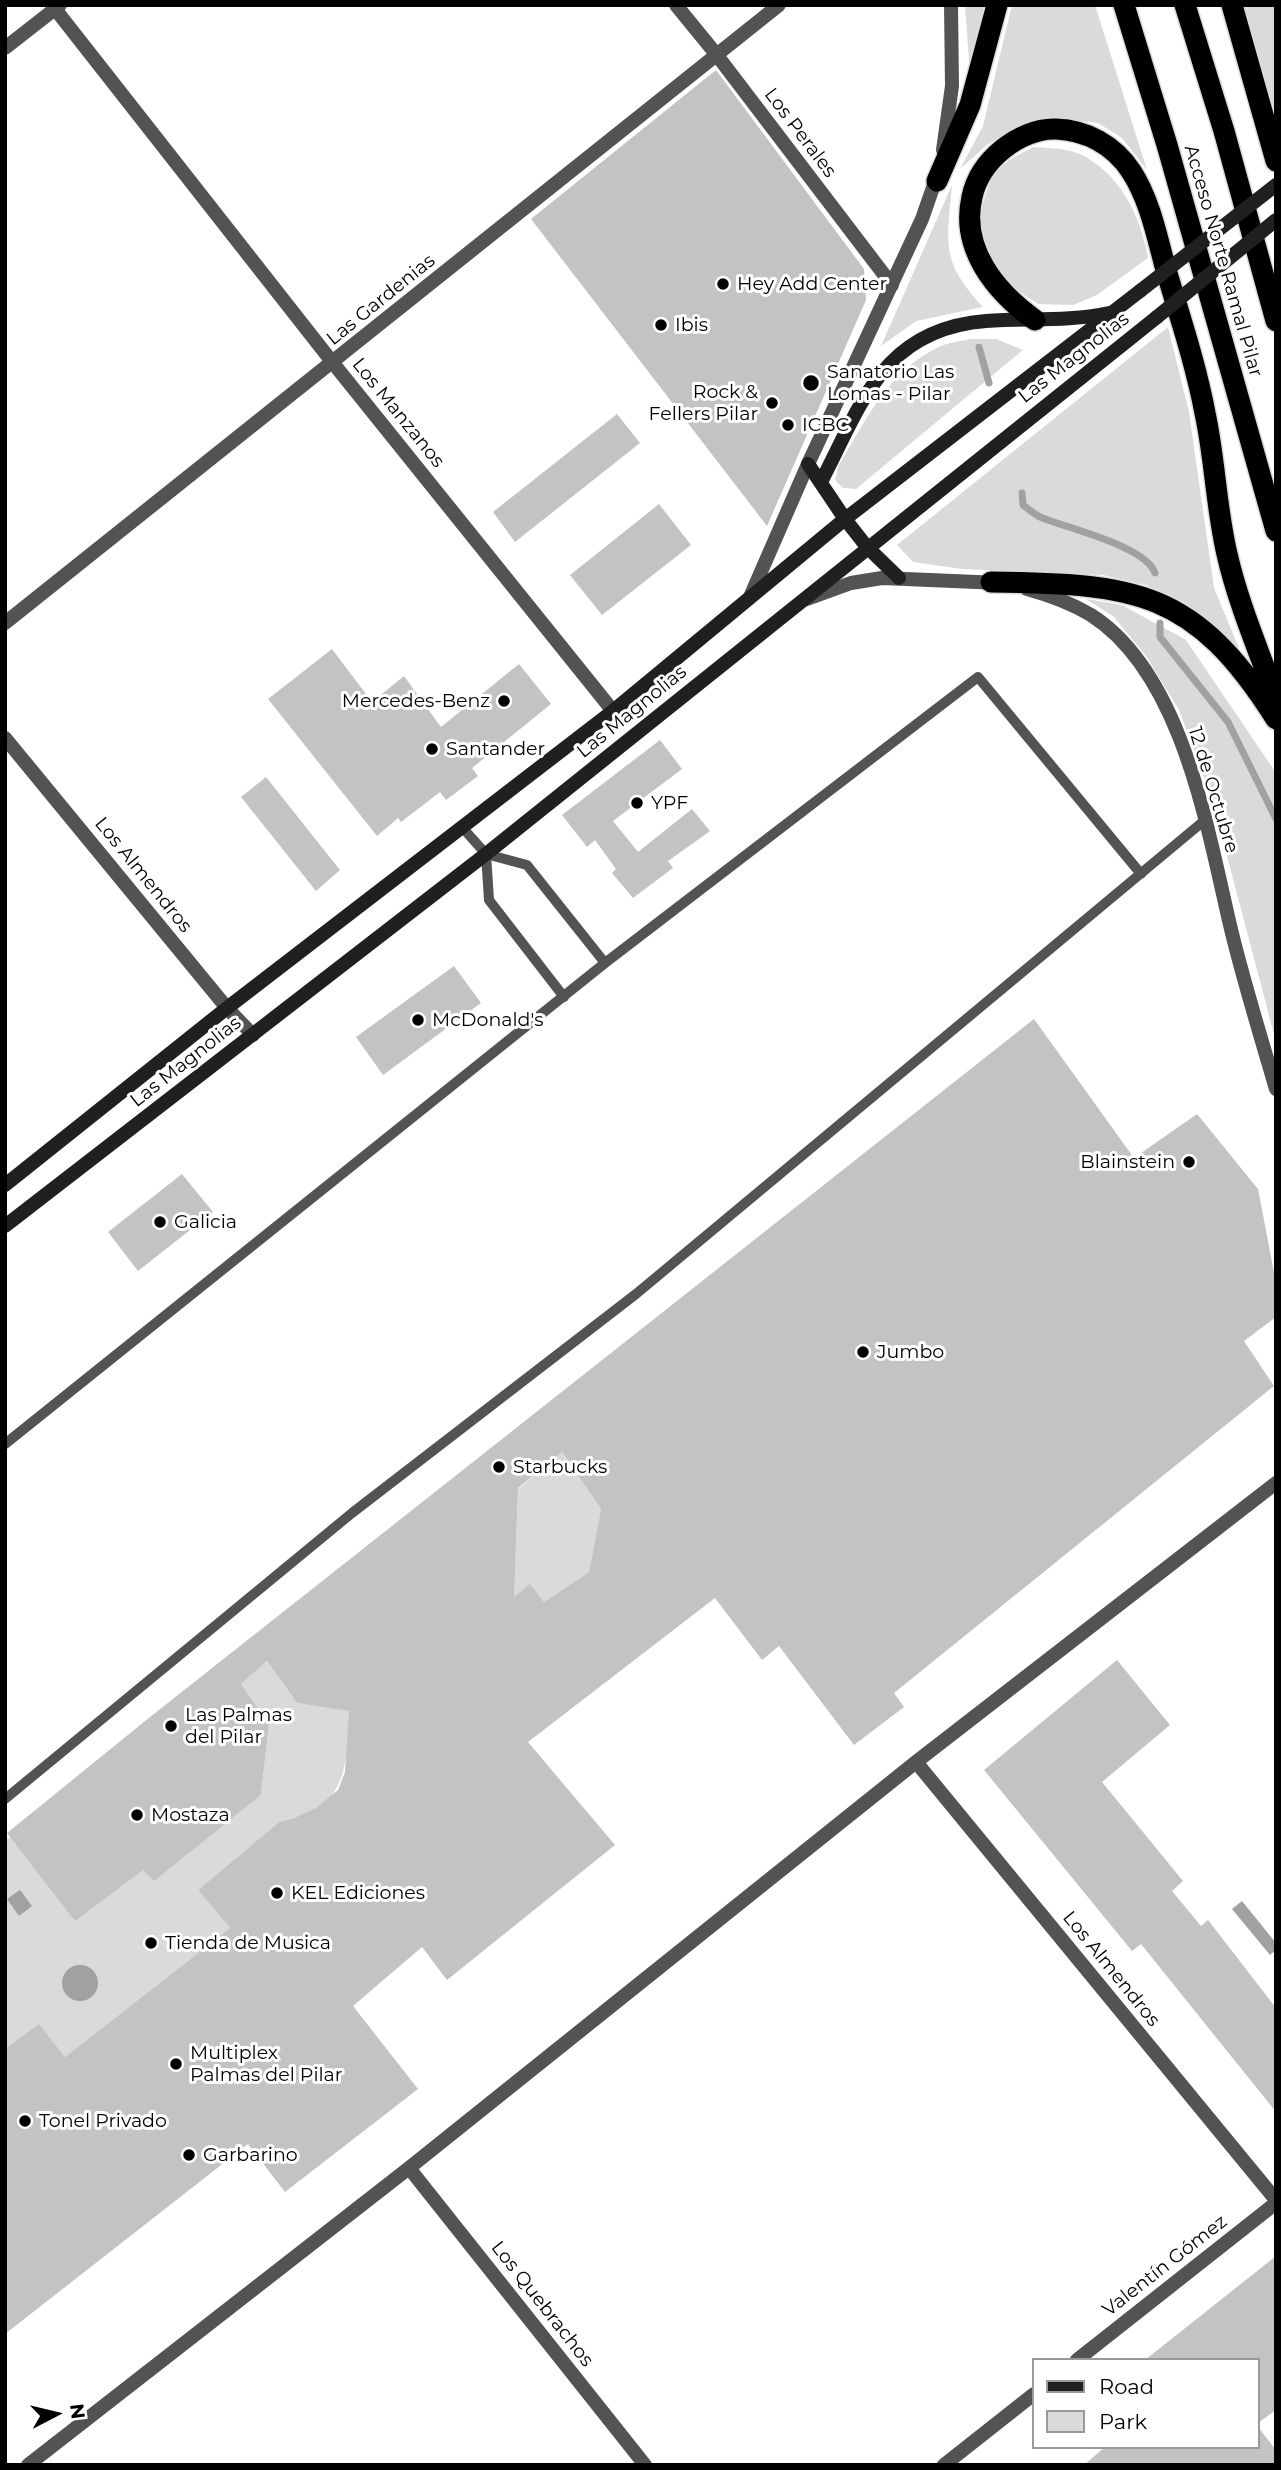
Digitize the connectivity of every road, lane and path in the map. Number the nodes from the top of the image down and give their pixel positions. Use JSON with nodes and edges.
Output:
{"nodes":[{"id":1,"x":676,"y":5,"type":"edge"},
{"id":2,"x":779,"y":5,"type":"edge"},
{"id":3,"x":951,"y":5,"type":"edge"},
{"id":4,"x":997,"y":5,"type":"edge"},
{"id":5,"x":1124,"y":5,"type":"edge"},
{"id":6,"x":1185,"y":5,"type":"edge"},
{"id":7,"x":1232,"y":5,"type":"edge"},
{"id":8,"x":56,"y":6,"type":"edge"},
{"id":9,"x":5,"y":48,"type":"edge"},
{"id":10,"x":716,"y":54,"type":"junction"},
{"id":11,"x":1276,"y":162,"type":"edge"},
{"id":12,"x":937,"y":181,"type":"junction"},
{"id":13,"x":1276,"y":185,"type":"edge"},
{"id":14,"x":1276,"y":220,"type":"edge"},
{"id":15,"x":892,"y":285,"type":"junction"},
{"id":16,"x":1112,"y":313,"type":"junction"},
{"id":17,"x":1035,"y":320,"type":"junction"},
{"id":18,"x":1276,"y":321,"type":"edge"},
{"id":19,"x":333,"y":363,"type":"junction"},
{"id":20,"x":808,"y":464,"type":"junction"},
{"id":21,"x":821,"y":482,"type":"junction"},
{"id":22,"x":845,"y":519,"type":"junction"},
{"id":23,"x":1276,"y":531,"type":"edge"},
{"id":24,"x":867,"y":547,"type":"junction"},
{"id":25,"x":900,"y":578,"type":"junction"},
{"id":26,"x":991,"y":582,"type":"junction"},
{"id":27,"x":750,"y":597,"type":"junction"},
{"id":28,"x":799,"y":602,"type":"junction"},
{"id":29,"x":5,"y":623,"type":"edge"},
{"id":30,"x":1276,"y":699,"type":"edge"},
{"id":31,"x":613,"y":711,"type":"junction"},
{"id":32,"x":1276,"y":719,"type":"edge"},
{"id":33,"x":5,"y":738,"type":"edge"},
{"id":34,"x":1205,"y":820,"type":"junction"},
{"id":35,"x":461,"y":826,"type":"junction"},
{"id":36,"x":486,"y":854,"type":"junction"},
{"id":37,"x":1140,"y":874,"type":"junction"},
{"id":38,"x":605,"y":963,"type":"junction"},
{"id":39,"x":564,"y":997,"type":"junction"},
{"id":40,"x":227,"y":1008,"type":"junction"},
{"id":41,"x":253,"y":1035,"type":"junction"},
{"id":42,"x":1276,"y":1089,"type":"edge"},
{"id":43,"x":5,"y":1185,"type":"edge"},
{"id":44,"x":5,"y":1226,"type":"edge"},
{"id":45,"x":5,"y":1444,"type":"edge"},
{"id":46,"x":1276,"y":1483,"type":"edge"},
{"id":47,"x":916,"y":1762,"type":"junction"},
{"id":48,"x":5,"y":1799,"type":"edge"},
{"id":49,"x":409,"y":2168,"type":"junction"},
{"id":50,"x":1276,"y":2202,"type":"edge"},
{"id":51,"x":1080,"y":2358,"type":"edge"},
{"id":52,"x":1032,"y":2396,"type":"edge"},
{"id":53,"x":28,"y":2465,"type":"edge"},
{"id":54,"x":645,"y":2465,"type":"edge"},
{"id":55,"x":944,"y":2465,"type":"edge"}],
"edges":[{"from":1,"to":10,"type":"street","name":"Los Perales"},
{"from":2,"to":10,"type":"street","name":"Las Gardenias"},
{"from":3,"to":12,"type":"street"},
{"from":4,"to":12,"type":"highway"},
{"from":5,"to":23,"type":"highway","name":"Acceso Norte Ramal Pilar"},
{"from":6,"to":18,"type":"highway","name":"Acceso Norte Ramal Pilar"},
{"from":7,"to":11,"type":"highway"},
{"from":8,"to":9,"type":"street"},
{"from":8,"to":19,"type":"street","name":"Los Manzanos"},
{"from":10,"to":15,"type":"street","name":"Los Perales"},
{"from":10,"to":19,"type":"street","name":"Las Gardenias"},
{"from":12,"to":15,"type":"street"},
{"from":13,"to":16,"type":"main road","name":"Las Magnolias","bridge":true},
{"from":14,"to":24,"type":"main road","name":"Las Magnolias","bridge":true},
{"from":15,"to":20,"type":"street"},
{"from":16,"to":17,"type":"main road"},
{"from":16,"to":22,"type":"main road","name":"Las Magnolias"},
{"from":17,"to":21,"type":"main road"},
{"from":17,"to":30,"type":"highway"},
{"from":19,"to":29,"type":"street","name":"Las Gardenias"},
{"from":19,"to":31,"type":"street","name":"Los Manzanos"},
{"from":20,"to":21,"type":"main road"},
{"from":20,"to":27,"type":"street"},
{"from":21,"to":22,"type":"main road"},
{"from":22,"to":24,"type":"main road"},
{"from":22,"to":27,"type":"main road","name":"Las Magnolias"},
{"from":24,"to":25,"type":"main road"},
{"from":24,"to":28,"type":"main road","name":"Las Magnolias"},
{"from":25,"to":26,"type":"street","name":"12 de Octubre"},
{"from":25,"to":28,"type":"street","name":"12 de Octubre"},
{"from":26,"to":32,"type":"highway"},
{"from":26,"to":34,"type":"street","name":"12 de Octubre"},
{"from":27,"to":31,"type":"main road","name":"Las Magnolias"},
{"from":28,"to":36,"type":"main road","name":"Las Magnolias"},
{"from":31,"to":35,"type":"main road","name":"Las Magnolias"},
{"from":33,"to":40,"type":"street","name":"Los Almendros"},
{"from":34,"to":37,"type":"lane"},
{"from":34,"to":42,"type":"street","name":"12 de Octubre"},
{"from":35,"to":36,"type":"lane"},
{"from":35,"to":40,"type":"main road","name":"Las Magnolias"},
{"from":36,"to":38,"type":"lane"},
{"from":36,"to":39,"type":"lane"},
{"from":36,"to":41,"type":"main road","name":"Las Magnolias"},
{"from":37,"to":38,"type":"lane"},
{"from":37,"to":48,"type":"lane"},
{"from":38,"to":39,"type":"lane"},
{"from":39,"to":45,"type":"lane"},
{"from":40,"to":41,"type":"street","name":"Los Almendros"},
{"from":40,"to":43,"type":"main road","name":"Las Magnolias"},
{"from":41,"to":44,"type":"main road","name":"Las Magnolias"},
{"from":46,"to":47,"type":"street"},
{"from":47,"to":49,"type":"street"},
{"from":47,"to":50,"type":"street","name":"Los Almendros"},
{"from":49,"to":53,"type":"street"},
{"from":49,"to":54,"type":"street","name":"Los Quebrachos"},
{"from":50,"to":51,"type":"street","name":"Valentín Gómez"},
{"from":52,"to":55,"type":"street"}]}
